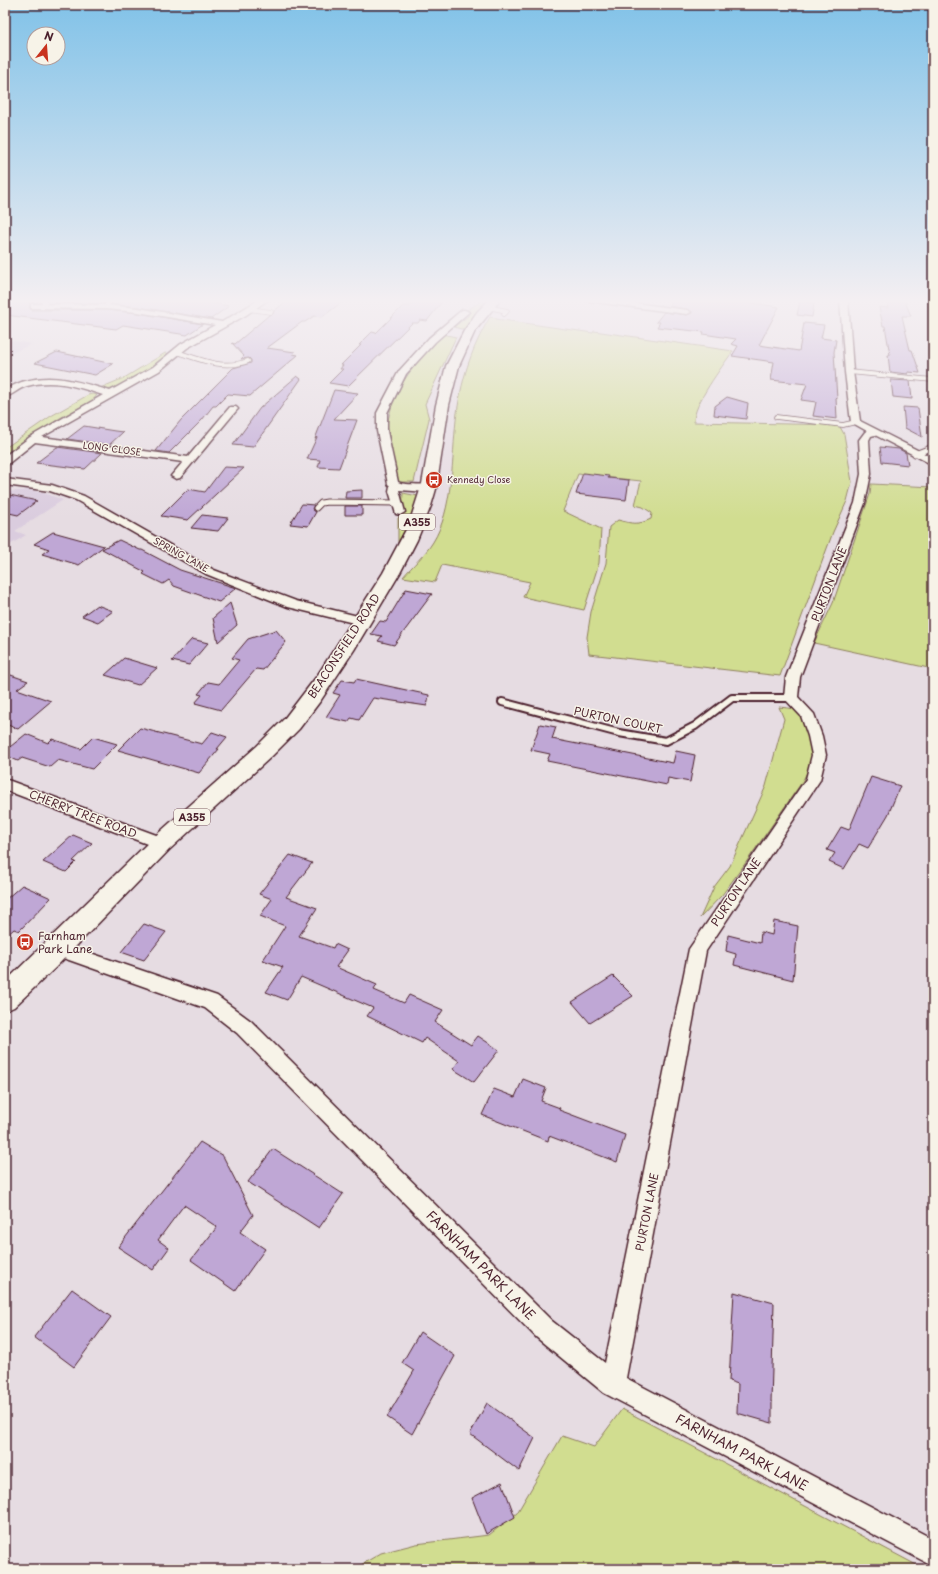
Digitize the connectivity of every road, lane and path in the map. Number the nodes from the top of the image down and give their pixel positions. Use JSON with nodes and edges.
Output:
{"nodes":[{"id":1,"x":150,"y":372,"type":"edge"},
{"id":2,"x":402,"y":372,"type":"edge"},
{"id":3,"x":449,"y":372,"type":"edge"},
{"id":4,"x":849,"y":372,"type":"edge"},
{"id":5,"x":854,"y":372,"type":"edge"},
{"id":6,"x":933,"y":380,"type":"edge"},
{"id":7,"x":5,"y":394,"type":"edge"},
{"id":8,"x":111,"y":394,"type":"junction"},
{"id":9,"x":233,"y":409,"type":"dead end"},
{"id":10,"x":776,"y":417,"type":"dead end"},
{"id":11,"x":856,"y":422,"type":"junction"},
{"id":12,"x":873,"y":432,"type":"junction"},
{"id":13,"x":33,"y":439,"type":"junction"},
{"id":14,"x":933,"y":447,"type":"edge"},
{"id":15,"x":915,"y":454,"type":"junction"},
{"id":16,"x":190,"y":460,"type":"junction"},
{"id":17,"x":5,"y":461,"type":"edge"},
{"id":18,"x":933,"y":462,"type":"edge"},
{"id":19,"x":176,"y":476,"type":"dead end"},
{"id":20,"x":5,"y":482,"type":"edge"},
{"id":21,"x":395,"y":486,"type":"junction"},
{"id":22,"x":428,"y":489,"type":"junction"},
{"id":23,"x":316,"y":508,"type":"dead end"},
{"id":24,"x":398,"y":508,"type":"joint"},
{"id":25,"x":362,"y":621,"type":"junction"},
{"id":26,"x":791,"y":698,"type":"junction"},
{"id":27,"x":502,"y":702,"type":"dead end"},
{"id":28,"x":5,"y":784,"type":"edge"},
{"id":29,"x":161,"y":843,"type":"junction"},
{"id":30,"x":58,"y":949,"type":"junction"},
{"id":31,"x":5,"y":999,"type":"edge"},
{"id":32,"x":613,"y":1384,"type":"junction"},
{"id":33,"x":933,"y":1553,"type":"edge"}],
"edges":[{"from":1,"to":8,"type":"street"},
{"from":2,"to":21,"type":"street","name":"BEACONSFIELD ROAD"},
{"from":3,"to":22,"type":"main road","name":"BEACONSFIELD ROAD","number":"A355"},
{"from":4,"to":11,"type":"street"},
{"from":5,"to":6,"type":"lane"},
{"from":7,"to":8,"type":"street"},
{"from":8,"to":13,"type":"street"},
{"from":9,"to":16,"type":"street"},
{"from":10,"to":11,"type":"lane"},
{"from":11,"to":12,"type":"street"},
{"from":12,"to":15,"type":"street"},
{"from":12,"to":26,"type":"street","name":"PURTON LANE"},
{"from":13,"to":16,"type":"street","name":"LONG CLOSE"},
{"from":13,"to":17,"type":"street"},
{"from":14,"to":15,"type":"lane"},
{"from":15,"to":18,"type":"street"},
{"from":16,"to":19,"type":"street"},
{"from":20,"to":25,"type":"street","name":"SPRING LANE"},
{"from":21,"to":22,"type":"street"},
{"from":21,"to":24,"type":"street","name":"BEACONSFIELD ROAD"},
{"from":22,"to":25,"type":"main road","name":"BEACONSFIELD ROAD","number":"A355"},
{"from":23,"to":24,"type":"lane"},
{"from":25,"to":29,"type":"main road","name":"BEACONSFIELD ROAD","number":"A355"},
{"from":26,"to":27,"type":"lane","name":"PURTON COURT"},
{"from":26,"to":32,"type":"street","name":"PURTON LANE"},
{"from":28,"to":29,"type":"street","name":"CHERRY TREE ROAD"},
{"from":29,"to":30,"type":"main road","name":"BEACONSFIELD ROAD","number":"A355"},
{"from":30,"to":31,"type":"main road","name":"BEACONSFIELD ROAD","number":"A355"},
{"from":30,"to":32,"type":"street","name":"FARNHAM PARK LANE"},
{"from":32,"to":33,"type":"street","name":"FARNHAM PARK LANE"}]}
